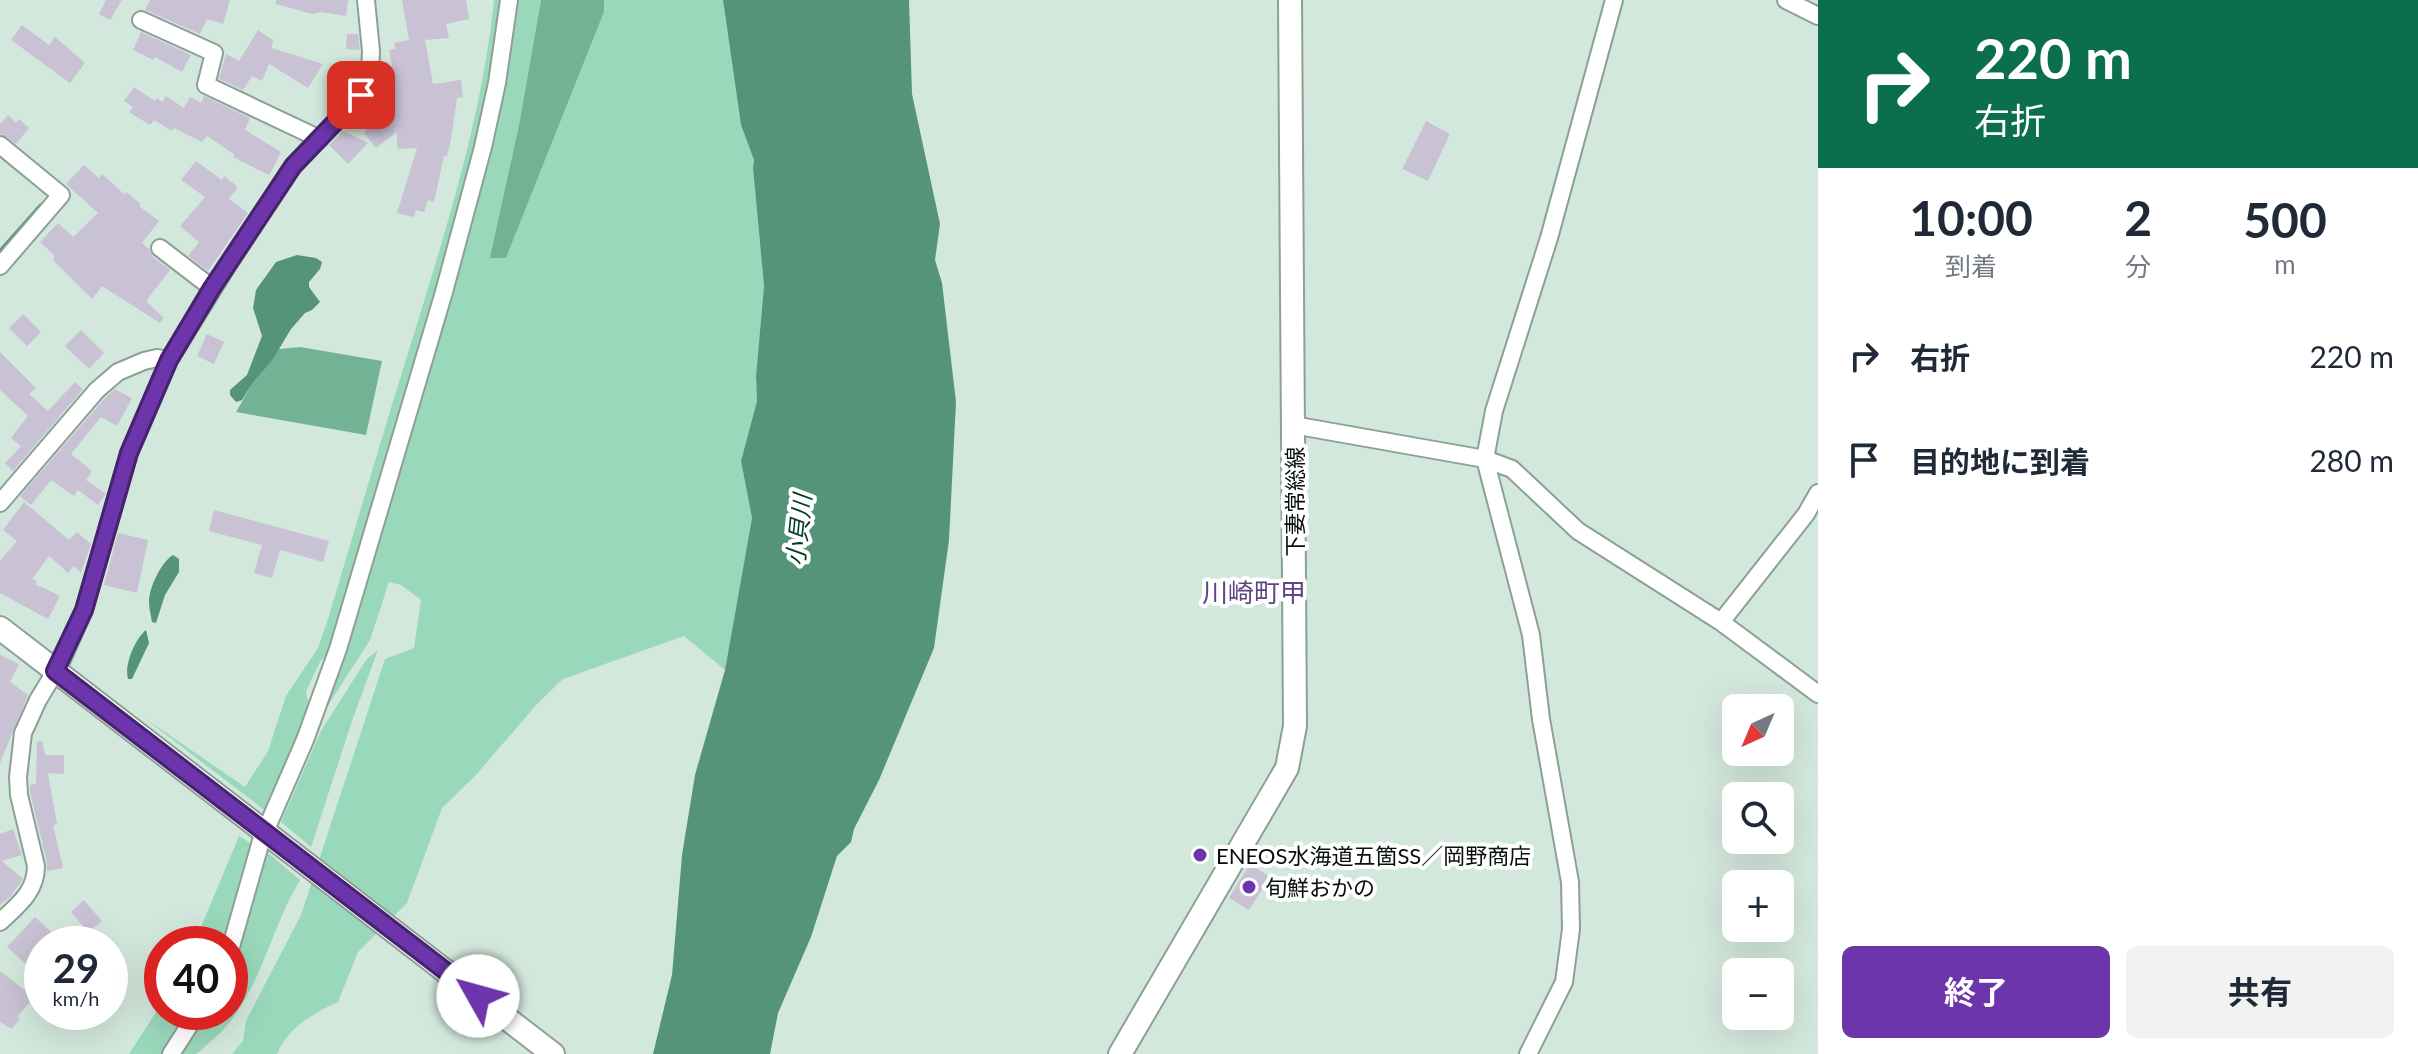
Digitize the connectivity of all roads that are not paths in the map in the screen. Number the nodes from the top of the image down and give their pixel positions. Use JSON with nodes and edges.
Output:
{"nodes":[{"id":1,"x":366,"y":0,"type":"edge"},
{"id":2,"x":509,"y":0,"type":"edge"},
{"id":3,"x":1290,"y":0,"type":"edge"},
{"id":4,"x":1614,"y":0,"type":"edge"},
{"id":5,"x":1786,"y":0,"type":"edge"},
{"id":6,"x":1818,"y":16,"type":"edge"},
{"id":7,"x":141,"y":20,"type":"dead end"},
{"id":8,"x":320,"y":139,"type":"junction"},
{"id":9,"x":0,"y":145,"type":"edge"},
{"id":10,"x":160,"y":248,"type":"dead end"},
{"id":11,"x":0,"y":266,"type":"edge"},
{"id":12,"x":212,"y":288,"type":"junction"},
{"id":13,"x":169,"y":360,"type":"junction"},
{"id":14,"x":1293,"y":425,"type":"junction"},
{"id":15,"x":1485,"y":459,"type":"junction"},
{"id":16,"x":1818,"y":493,"type":"edge"},
{"id":17,"x":0,"y":503,"type":"edge"},
{"id":18,"x":1721,"y":622,"type":"junction"},
{"id":19,"x":0,"y":628,"type":"edge"},
{"id":20,"x":55,"y":671,"type":"junction"},
{"id":21,"x":1818,"y":694,"type":"edge"},
{"id":22,"x":272,"y":837,"type":"junction"},
{"id":23,"x":0,"y":922,"type":"edge"},
{"id":24,"x":237,"y":926,"type":"edge"},
{"id":25,"x":186,"y":1030,"type":"edge"},
{"id":26,"x":171,"y":1054,"type":"edge"},
{"id":27,"x":553,"y":1054,"type":"edge"},
{"id":28,"x":1120,"y":1054,"type":"edge"},
{"id":29,"x":1528,"y":1054,"type":"edge"}],
"edges":[{"from":1,"to":8,"type":"street"},
{"from":2,"to":22,"type":"street"},
{"from":3,"to":14,"type":"main road","name":"下妻常総線"},
{"from":4,"to":15,"type":"street"},
{"from":5,"to":6,"type":"street"},
{"from":7,"to":8,"type":"street"},
{"from":8,"to":12,"type":"street"},
{"from":9,"to":11,"type":"street"},
{"from":10,"to":12,"type":"street"},
{"from":12,"to":13,"type":"street"},
{"from":13,"to":17,"type":"street"},
{"from":13,"to":20,"type":"street"},
{"from":14,"to":15,"type":"street"},
{"from":14,"to":28,"type":"main road","name":"下妻常総線"},
{"from":15,"to":18,"type":"street"},
{"from":15,"to":29,"type":"street"},
{"from":16,"to":18,"type":"street"},
{"from":18,"to":21,"type":"street"},
{"from":19,"to":20,"type":"main road"},
{"from":20,"to":22,"type":"main road"},
{"from":20,"to":23,"type":"street"},
{"from":22,"to":24,"type":"street"},
{"from":22,"to":27,"type":"main road"},
{"from":25,"to":26,"type":"street"}]}
